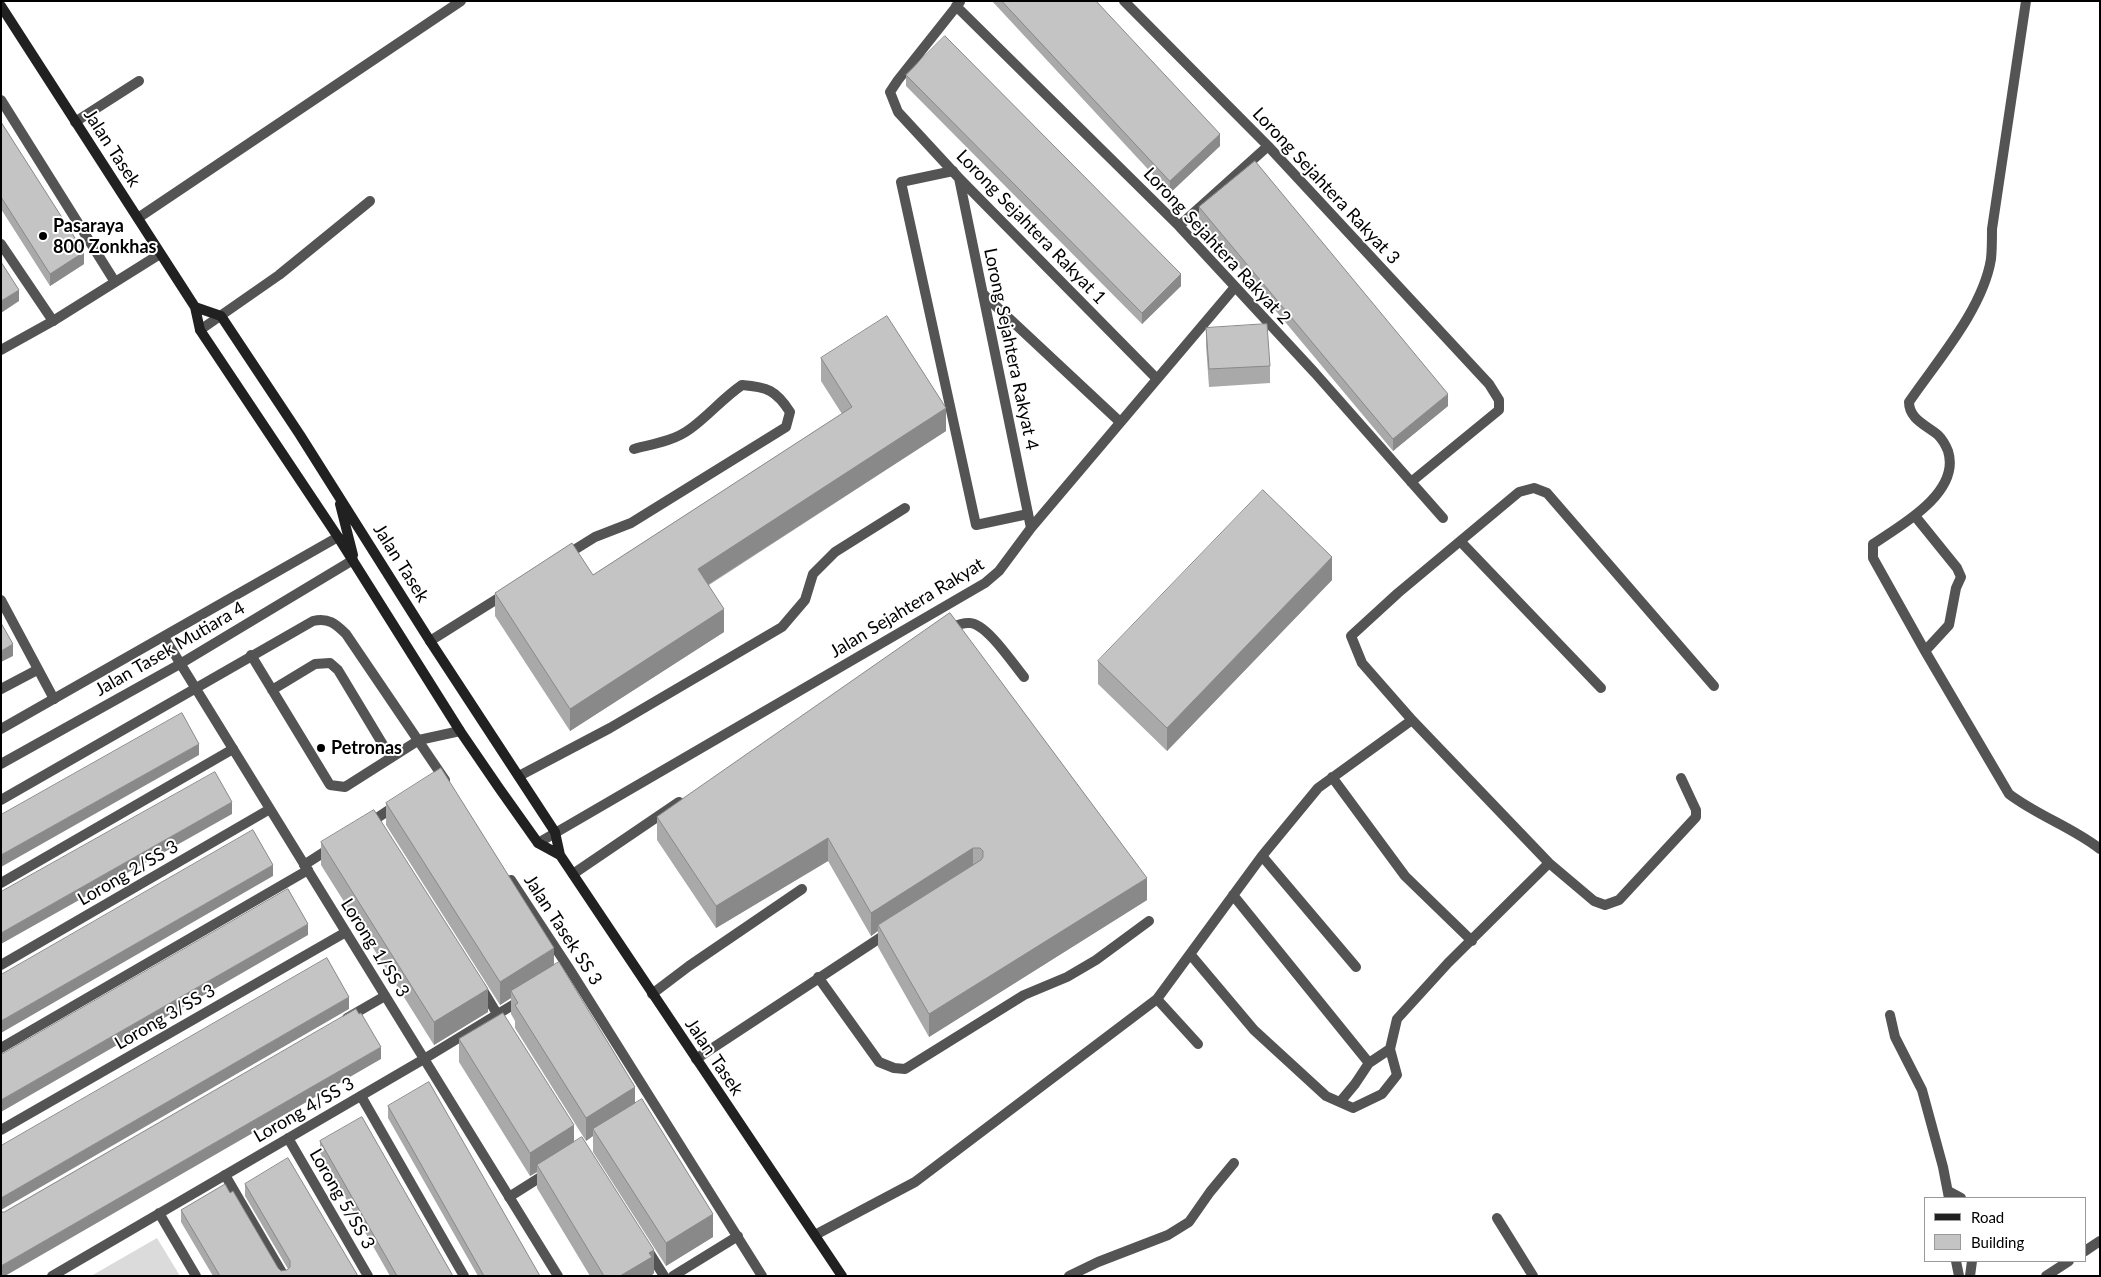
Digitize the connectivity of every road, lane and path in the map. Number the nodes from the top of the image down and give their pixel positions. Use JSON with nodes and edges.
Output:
{"nodes":[{"id":1,"x":461,"y":1,"type":"edge"},
{"id":2,"x":1124,"y":1,"type":"edge"},
{"id":3,"x":2026,"y":1,"type":"edge"},
{"id":4,"x":958,"y":4,"type":"edge"},
{"id":5,"x":1,"y":6,"type":"edge"},
{"id":6,"x":140,"y":81,"type":"dead end"},
{"id":7,"x":1,"y":100,"type":"edge"},
{"id":8,"x":76,"y":122,"type":"junction"},
{"id":9,"x":1268,"y":146,"type":"junction"},
{"id":10,"x":956,"y":174,"type":"junction"},
{"id":11,"x":370,"y":201,"type":"dead end"},
{"id":12,"x":138,"y":218,"type":"junction"},
{"id":13,"x":1179,"y":226,"type":"junction"},
{"id":14,"x":1,"y":244,"type":"edge"},
{"id":15,"x":160,"y":254,"type":"junction"},
{"id":16,"x":115,"y":282,"type":"junction"},
{"id":17,"x":1235,"y":287,"type":"junction"},
{"id":18,"x":983,"y":294,"type":"junction"},
{"id":19,"x":195,"y":307,"type":"junction"},
{"id":20,"x":221,"y":316,"type":"junction"},
{"id":21,"x":53,"y":322,"type":"junction"},
{"id":22,"x":200,"y":330,"type":"junction"},
{"id":23,"x":1,"y":350,"type":"edge"},
{"id":24,"x":1157,"y":379,"type":"junction"},
{"id":25,"x":1120,"y":422,"type":"junction"},
{"id":26,"x":634,"y":448,"type":"dead end"},
{"id":27,"x":1411,"y":482,"type":"junction"},
{"id":28,"x":337,"y":493,"type":"junction"},
{"id":29,"x":905,"y":508,"type":"dead end"},
{"id":30,"x":1028,"y":514,"type":"junction"},
{"id":31,"x":1915,"y":516,"type":"junction"},
{"id":32,"x":1443,"y":518,"type":"dead end"},
{"id":33,"x":1031,"y":528,"type":"junction"},
{"id":34,"x":338,"y":536,"type":"junction"},
{"id":35,"x":350,"y":541,"type":"junction"},
{"id":36,"x":1461,"y":542,"type":"junction"},
{"id":37,"x":379,"y":558,"type":"junction"},
{"id":38,"x":353,"y":560,"type":"junction"},
{"id":39,"x":554,"y":563,"type":"edge"},
{"id":40,"x":513,"y":590,"type":"edge"},
{"id":41,"x":1,"y":600,"type":"edge"},
{"id":42,"x":942,"y":632,"type":"edge"},
{"id":43,"x":164,"y":637,"type":"junction"},
{"id":44,"x":430,"y":641,"type":"junction"},
{"id":45,"x":1925,"y":651,"type":"junction"},
{"id":46,"x":251,"y":655,"type":"junction"},
{"id":47,"x":180,"y":664,"type":"junction"},
{"id":48,"x":37,"y":670,"type":"junction"},
{"id":49,"x":1024,"y":677,"type":"dead end"},
{"id":50,"x":1714,"y":686,"type":"dead end"},
{"id":51,"x":195,"y":687,"type":"junction"},
{"id":52,"x":1601,"y":688,"type":"dead end"},
{"id":53,"x":1,"y":689,"type":"edge"},
{"id":54,"x":272,"y":690,"type":"junction"},
{"id":55,"x":54,"y":699,"type":"junction"},
{"id":56,"x":1412,"y":720,"type":"junction"},
{"id":57,"x":1,"y":729,"type":"edge"},
{"id":58,"x":460,"y":731,"type":"junction"},
{"id":59,"x":419,"y":740,"type":"junction"},
{"id":60,"x":233,"y":749,"type":"junction"},
{"id":61,"x":391,"y":758,"type":"junction"},
{"id":62,"x":1,"y":764,"type":"edge"},
{"id":63,"x":519,"y":776,"type":"junction"},
{"id":64,"x":1332,"y":777,"type":"junction"},
{"id":65,"x":1681,"y":778,"type":"dead end"},
{"id":66,"x":453,"y":792,"type":"edge"},
{"id":67,"x":685,"y":798,"type":"edge"},
{"id":68,"x":1,"y":800,"type":"edge"},
{"id":69,"x":404,"y":801,"type":"edge"},
{"id":70,"x":270,"y":809,"type":"junction"},
{"id":71,"x":358,"y":830,"type":"edge"},
{"id":72,"x":555,"y":832,"type":"junction"},
{"id":73,"x":343,"y":840,"type":"edge"},
{"id":74,"x":538,"y":843,"type":"junction"},
{"id":75,"x":2100,"y":850,"type":"edge"},
{"id":76,"x":560,"y":855,"type":"junction"},
{"id":77,"x":1262,"y":856,"type":"junction"},
{"id":78,"x":1549,"y":863,"type":"junction"},
{"id":79,"x":306,"y":868,"type":"junction"},
{"id":80,"x":506,"y":873,"type":"edge"},
{"id":81,"x":573,"y":874,"type":"junction"},
{"id":82,"x":1,"y":883,"type":"edge"},
{"id":83,"x":802,"y":890,"type":"dead end"},
{"id":84,"x":1233,"y":895,"type":"junction"},
{"id":85,"x":1149,"y":921,"type":"dead end"},
{"id":86,"x":896,"y":928,"type":"edge"},
{"id":87,"x":346,"y":932,"type":"junction"},
{"id":88,"x":1472,"y":941,"type":"junction"},
{"id":89,"x":1190,"y":954,"type":"junction"},
{"id":90,"x":1,"y":965,"type":"edge"},
{"id":91,"x":1356,"y":967,"type":"dead end"},
{"id":92,"x":818,"y":977,"type":"junction"},
{"id":93,"x":477,"y":982,"type":"edge"},
{"id":94,"x":530,"y":994,"type":"edge"},
{"id":95,"x":652,"y":994,"type":"junction"},
{"id":96,"x":385,"y":996,"type":"junction"},
{"id":97,"x":1157,"y":999,"type":"junction"},
{"id":98,"x":498,"y":1014,"type":"junction"},
{"id":99,"x":1890,"y":1015,"type":"dead end"},
{"id":100,"x":334,"y":1025,"type":"edge"},
{"id":101,"x":508,"y":1030,"type":"edge"},
{"id":102,"x":1198,"y":1044,"type":"dead end"},
{"id":103,"x":1,"y":1048,"type":"edge"},
{"id":104,"x":1390,"y":1049,"type":"junction"},
{"id":105,"x":424,"y":1059,"type":"junction"},
{"id":106,"x":696,"y":1059,"type":"junction"},
{"id":107,"x":1369,"y":1063,"type":"junction"},
{"id":108,"x":361,"y":1096,"type":"junction"},
{"id":109,"x":1340,"y":1102,"type":"junction"},
{"id":110,"x":1,"y":1130,"type":"edge"},
{"id":111,"x":288,"y":1138,"type":"junction"},
{"id":112,"x":1234,"y":1163,"type":"dead end"},
{"id":113,"x":559,"y":1166,"type":"edge"},
{"id":114,"x":225,"y":1174,"type":"junction"},
{"id":115,"x":1948,"y":1195,"type":"edge"},
{"id":116,"x":509,"y":1197,"type":"junction"},
{"id":117,"x":159,"y":1213,"type":"junction"},
{"id":118,"x":1497,"y":1218,"type":"dead end"},
{"id":119,"x":815,"y":1235,"type":"junction"},
{"id":120,"x":738,"y":1236,"type":"junction"},
{"id":121,"x":2100,"y":1241,"type":"edge"},
{"id":122,"x":642,"y":1242,"type":"edge"},
{"id":123,"x":2086,"y":1250,"type":"edge"},
{"id":124,"x":1956,"y":1262,"type":"edge"},
{"id":125,"x":1972,"y":1262,"type":"edge"},
{"id":126,"x":2067,"y":1262,"type":"edge"},
{"id":127,"x":52,"y":1276,"type":"edge"},
{"id":128,"x":196,"y":1276,"type":"edge"},
{"id":129,"x":284,"y":1276,"type":"edge"},
{"id":130,"x":368,"y":1276,"type":"edge"},
{"id":131,"x":464,"y":1276,"type":"edge"},
{"id":132,"x":558,"y":1276,"type":"edge"},
{"id":133,"x":664,"y":1276,"type":"edge"},
{"id":134,"x":674,"y":1276,"type":"edge"},
{"id":135,"x":762,"y":1276,"type":"edge"},
{"id":136,"x":842,"y":1276,"type":"edge"},
{"id":137,"x":1068,"y":1276,"type":"edge"},
{"id":138,"x":1533,"y":1276,"type":"edge"},
{"id":139,"x":1960,"y":1276,"type":"edge"},
{"id":140,"x":1970,"y":1276,"type":"edge"},
{"id":141,"x":2046,"y":1276,"type":"edge"}],
"edges":[{"from":1,"to":12,"type":"street"},
{"from":2,"to":9,"type":"street","name":"Lorong Sejahtera Rakyat 3"},
{"from":3,"to":31,"type":"street"},
{"from":4,"to":10,"type":"street","name":"Lorong Sejahtera Rakyat 1"},
{"from":4,"to":13,"type":"street","name":"Lorong Sejahtera Rakyat 2"},
{"from":5,"to":8,"type":"main road","name":"Jalan Tasek"},
{"from":6,"to":8,"type":"street"},
{"from":7,"to":16,"type":"street"},
{"from":8,"to":12,"type":"main road","name":"Jalan Tasek"},
{"from":9,"to":13,"type":"street"},
{"from":9,"to":27,"type":"street","name":"Lorong Sejahtera Rakyat 3"},
{"from":10,"to":18,"type":"street","name":"Lorong Sejahtera Rakyat 4"},
{"from":10,"to":24,"type":"street","name":"Lorong Sejahtera Rakyat 1"},
{"from":10,"to":30,"type":"street"},
{"from":11,"to":20,"type":"street"},
{"from":12,"to":15,"type":"main road","name":"Jalan Tasek"},
{"from":13,"to":17,"type":"street","name":"Lorong Sejahtera Rakyat 2"},
{"from":14,"to":21,"type":"street"},
{"from":15,"to":16,"type":"street"},
{"from":15,"to":19,"type":"main road","name":"Jalan Tasek"},
{"from":16,"to":21,"type":"street"},
{"from":17,"to":24,"type":"street","name":"Jalan Sejahtera Rakyat"},
{"from":17,"to":27,"type":"street","name":"Lorong Sejahtera Rakyat 2"},
{"from":18,"to":25,"type":"street"},
{"from":18,"to":30,"type":"street","name":"Lorong Sejahtera Rakyat 4"},
{"from":19,"to":20,"type":"main road"},
{"from":19,"to":22,"type":"main road","name":"Jalan Tasek"},
{"from":20,"to":22,"type":"street"},
{"from":20,"to":28,"type":"main road","name":"Jalan Tasek"},
{"from":21,"to":23,"type":"street"},
{"from":22,"to":34,"type":"main road","name":"Jalan Tasek"},
{"from":24,"to":25,"type":"street","name":"Jalan Sejahtera Rakyat"},
{"from":25,"to":33,"type":"street","name":"Jalan Sejahtera Rakyat"},
{"from":26,"to":39,"type":"street"},
{"from":27,"to":32,"type":"street","name":"Lorong Sejahtera Rakyat 2"},
{"from":28,"to":35,"type":"main road"},
{"from":28,"to":37,"type":"main road","name":"Jalan Tasek"},
{"from":29,"to":63,"type":"street"},
{"from":30,"to":33,"type":"street","name":"Lorong Sejahtera Rakyat 4"},
{"from":31,"to":45,"type":"street"},
{"from":31,"to":45,"type":"street"},
{"from":33,"to":72,"type":"street","name":"Jalan Sejahtera Rakyat"},
{"from":34,"to":35,"type":"main road"},
{"from":34,"to":38,"type":"main road","name":"Jalan Tasek"},
{"from":34,"to":43,"type":"street","name":"Jalan Tasek Mutiara 4"},
{"from":35,"to":37,"type":"main road"},
{"from":35,"to":38,"type":"main road"},
{"from":36,"to":50,"type":"street"},
{"from":36,"to":52,"type":"street"},
{"from":36,"to":56,"type":"street"},
{"from":37,"to":44,"type":"main road","name":"Jalan Tasek"},
{"from":38,"to":47,"type":"street","name":"Jalan Tasek Mutiara 4"},
{"from":38,"to":58,"type":"main road","name":"Jalan Tasek"},
{"from":40,"to":44,"type":"street"},
{"from":41,"to":48,"type":"street"},
{"from":42,"to":49,"type":"street"},
{"from":43,"to":47,"type":"street","name":"Lorong 1/SS 3"},
{"from":43,"to":55,"type":"street","name":"Jalan Tasek Mutiara 4"},
{"from":44,"to":63,"type":"main road","name":"Jalan Tasek"},
{"from":45,"to":75,"type":"street"},
{"from":46,"to":51,"type":"street"},
{"from":46,"to":54,"type":"street"},
{"from":46,"to":59,"type":"street"},
{"from":47,"to":51,"type":"street","name":"Lorong 1/SS 3"},
{"from":47,"to":62,"type":"street","name":"Jalan Tasek Mutiara 4"},
{"from":48,"to":53,"type":"street"},
{"from":48,"to":55,"type":"street"},
{"from":51,"to":60,"type":"street","name":"Lorong 1/SS 3"},
{"from":51,"to":68,"type":"street"},
{"from":54,"to":61,"type":"street"},
{"from":54,"to":61,"type":"street"},
{"from":55,"to":57,"type":"street","name":"Jalan Tasek Mutiara 4"},
{"from":56,"to":64,"type":"street"},
{"from":56,"to":78,"type":"street"},
{"from":58,"to":59,"type":"street"},
{"from":58,"to":74,"type":"main road","name":"Jalan Tasek"},
{"from":59,"to":61,"type":"street"},
{"from":59,"to":66,"type":"street"},
{"from":60,"to":70,"type":"street","name":"Lorong 1/SS 3"},
{"from":60,"to":82,"type":"street"},
{"from":63,"to":72,"type":"main road","name":"Jalan Tasek"},
{"from":64,"to":77,"type":"street"},
{"from":64,"to":88,"type":"street"},
{"from":65,"to":78,"type":"street"},
{"from":67,"to":81,"type":"street"},
{"from":69,"to":71,"type":"street"},
{"from":70,"to":79,"type":"street","name":"Lorong 1/SS 3"},
{"from":70,"to":90,"type":"street","name":"Lorong 2/SS 3"},
{"from":72,"to":74,"type":"street","name":"Jalan Sejahtera Rakyat"},
{"from":72,"to":76,"type":"main road","name":"Jalan Tasek"},
{"from":73,"to":79,"type":"street"},
{"from":74,"to":76,"type":"main road","name":"Jalan Tasek"},
{"from":76,"to":81,"type":"main road","name":"Jalan Tasek"},
{"from":77,"to":84,"type":"street"},
{"from":77,"to":91,"type":"street"},
{"from":78,"to":88,"type":"street"},
{"from":79,"to":87,"type":"street","name":"Lorong 1/SS 3"},
{"from":79,"to":103,"type":"street"},
{"from":80,"to":120,"type":"street","name":"Jalan Tasek SS 3"},
{"from":81,"to":95,"type":"main road","name":"Jalan Tasek"},
{"from":83,"to":95,"type":"street"},
{"from":84,"to":89,"type":"street"},
{"from":84,"to":107,"type":"street"},
{"from":85,"to":92,"type":"street"},
{"from":86,"to":92,"type":"street"},
{"from":87,"to":96,"type":"street","name":"Lorong 1/SS 3"},
{"from":87,"to":110,"type":"street","name":"Lorong 3/SS 3"},
{"from":88,"to":104,"type":"street"},
{"from":89,"to":97,"type":"street"},
{"from":89,"to":109,"type":"street"},
{"from":92,"to":106,"type":"street"},
{"from":93,"to":98,"type":"street"},
{"from":94,"to":98,"type":"street","name":"Lorong 4/SS 3"},
{"from":95,"to":106,"type":"main road","name":"Jalan Tasek"},
{"from":96,"to":100,"type":"street"},
{"from":96,"to":105,"type":"street","name":"Lorong 1/SS 3"},
{"from":97,"to":102,"type":"street"},
{"from":97,"to":119,"type":"street"},
{"from":98,"to":101,"type":"street"},
{"from":98,"to":105,"type":"street","name":"Lorong 4/SS 3"},
{"from":99,"to":115,"type":"street"},
{"from":104,"to":107,"type":"street"},
{"from":104,"to":109,"type":"street"},
{"from":105,"to":108,"type":"street","name":"Lorong 4/SS 3"},
{"from":105,"to":116,"type":"street","name":"Lorong 1/SS 3"},
{"from":106,"to":119,"type":"main road","name":"Jalan Tasek"},
{"from":107,"to":109,"type":"street"},
{"from":108,"to":111,"type":"street","name":"Lorong 4/SS 3"},
{"from":108,"to":131,"type":"street"},
{"from":111,"to":114,"type":"street","name":"Lorong 4/SS 3"},
{"from":111,"to":130,"type":"street","name":"Lorong 5/SS 3"},
{"from":112,"to":137,"type":"street"},
{"from":113,"to":116,"type":"street"},
{"from":114,"to":117,"type":"street","name":"Lorong 4/SS 3"},
{"from":114,"to":129,"type":"street"},
{"from":116,"to":132,"type":"street","name":"Lorong 1/SS 3"},
{"from":117,"to":127,"type":"street","name":"Lorong 4/SS 3"},
{"from":117,"to":128,"type":"street"},
{"from":118,"to":138,"type":"street"},
{"from":119,"to":136,"type":"main road","name":"Jalan Tasek"},
{"from":120,"to":134,"type":"street"},
{"from":120,"to":135,"type":"street","name":"Jalan Tasek SS 3"},
{"from":121,"to":123,"type":"street"},
{"from":122,"to":133,"type":"street"},
{"from":124,"to":139,"type":"street"},
{"from":125,"to":140,"type":"street"},
{"from":126,"to":141,"type":"street"}]}
